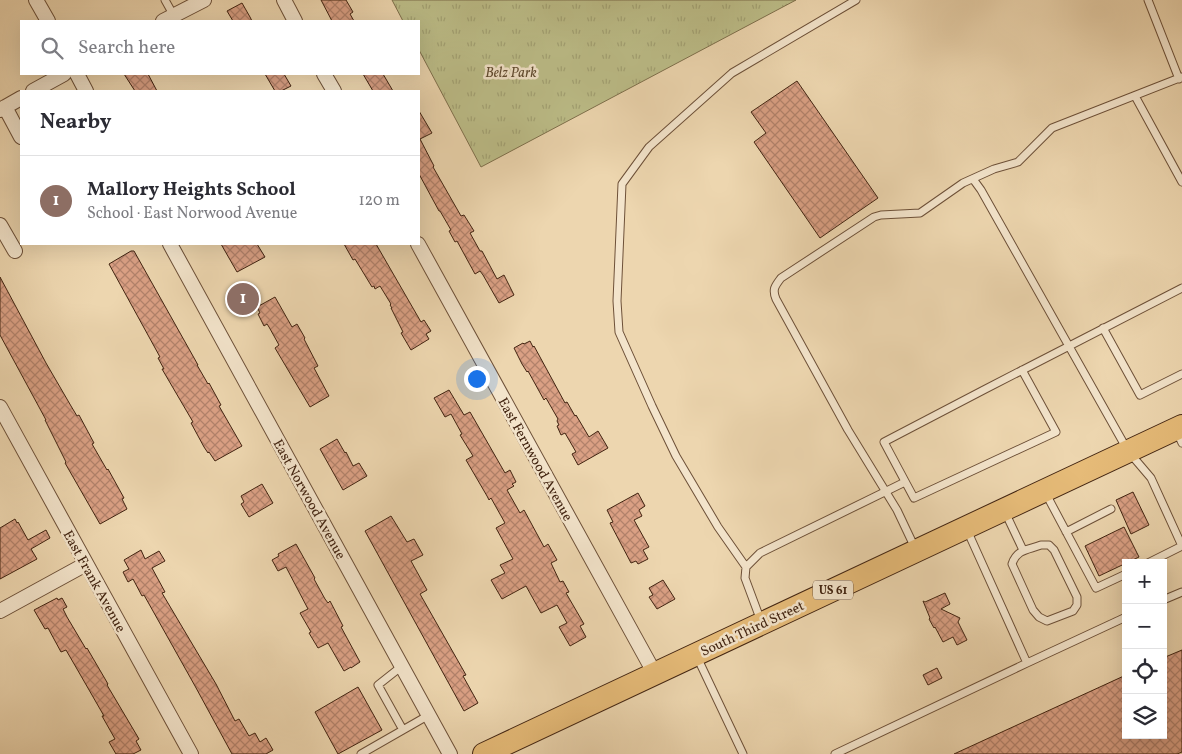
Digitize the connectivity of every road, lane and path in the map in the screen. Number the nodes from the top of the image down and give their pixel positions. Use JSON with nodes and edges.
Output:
{"nodes":[{"id":1,"x":36,"y":0,"type":"edge"},
{"id":2,"x":165,"y":0,"type":"edge"},
{"id":3,"x":204,"y":0,"type":"edge"},
{"id":4,"x":284,"y":0,"type":"edge"},
{"id":5,"x":856,"y":0,"type":"edge"},
{"id":6,"x":1148,"y":0,"type":"edge"},
{"id":7,"x":169,"y":18,"type":"edge"},
{"id":8,"x":47,"y":20,"type":"edge"},
{"id":9,"x":294,"y":20,"type":"edge"},
{"id":10,"x":62,"y":75,"type":"edge"},
{"id":11,"x":78,"y":75,"type":"edge"},
{"id":12,"x":325,"y":75,"type":"edge"},
{"id":13,"x":1180,"y":78,"type":"edge"},
{"id":14,"x":35,"y":90,"type":"edge"},
{"id":15,"x":85,"y":90,"type":"edge"},
{"id":16,"x":333,"y":90,"type":"edge"},
{"id":17,"x":1135,"y":96,"type":"junction"},
{"id":18,"x":20,"y":99,"type":"edge"},
{"id":19,"x":2,"y":108,"type":"edge"},
{"id":20,"x":20,"y":135,"type":"edge"},
{"id":21,"x":973,"y":178,"type":"junction"},
{"id":22,"x":1182,"y":182,"type":"edge"},
{"id":23,"x":0,"y":225,"type":"edge"},
{"id":24,"x":171,"y":245,"type":"edge"},
{"id":25,"x":419,"y":245,"type":"edge"},
{"id":26,"x":15,"y":251,"type":"dead end"},
{"id":27,"x":1182,"y":288,"type":"edge"},
{"id":28,"x":1103,"y":328,"type":"junction"},
{"id":29,"x":1069,"y":346,"type":"junction"},
{"id":30,"x":1022,"y":370,"type":"junction"},
{"id":31,"x":1182,"y":374,"type":"edge"},
{"id":32,"x":0,"y":407,"type":"edge"},
{"id":33,"x":1180,"y":433,"type":"edge"},
{"id":34,"x":1128,"y":451,"type":"junction"},
{"id":35,"x":905,"y":482,"type":"junction"},
{"id":36,"x":1044,"y":490,"type":"junction"},
{"id":37,"x":886,"y":492,"type":"junction"},
{"id":38,"x":1004,"y":509,"type":"junction"},
{"id":39,"x":1111,"y":509,"type":"dead end"},
{"id":40,"x":966,"y":528,"type":"junction"},
{"id":41,"x":1066,"y":532,"type":"junction"},
{"id":42,"x":1182,"y":546,"type":"edge"},
{"id":43,"x":1023,"y":550,"type":"junction"},
{"id":44,"x":916,"y":551,"type":"junction"},
{"id":45,"x":1156,"y":559,"type":"edge"},
{"id":46,"x":86,"y":564,"type":"junction"},
{"id":47,"x":746,"y":567,"type":"junction"},
{"id":48,"x":1122,"y":576,"type":"edge"},
{"id":49,"x":1182,"y":592,"type":"edge"},
{"id":50,"x":1167,"y":598,"type":"edge"},
{"id":51,"x":0,"y":611,"type":"edge"},
{"id":52,"x":1122,"y":619,"type":"edge"},
{"id":53,"x":762,"y":624,"type":"junction"},
{"id":54,"x":696,"y":655,"type":"junction"},
{"id":55,"x":1027,"y":663,"type":"junction"},
{"id":56,"x":402,"y":666,"type":"junction"},
{"id":57,"x":655,"y":674,"type":"junction"},
{"id":58,"x":429,"y":715,"type":"junction"},
{"id":59,"x":403,"y":730,"type":"junction"},
{"id":60,"x":191,"y":754,"type":"edge"},
{"id":61,"x":361,"y":754,"type":"edge"},
{"id":62,"x":450,"y":754,"type":"edge"},
{"id":63,"x":484,"y":754,"type":"edge"},
{"id":64,"x":743,"y":754,"type":"edge"},
{"id":65,"x":835,"y":754,"type":"edge"}],
"edges":[{"from":1,"to":8,"type":"street"},
{"from":2,"to":7,"type":"lane"},
{"from":3,"to":7,"type":"street"},
{"from":4,"to":9,"type":"street"},
{"from":5,"to":47,"type":"lane"},
{"from":6,"to":13,"type":"lane"},
{"from":10,"to":14,"type":"street"},
{"from":11,"to":15,"type":"street"},
{"from":12,"to":16,"type":"street"},
{"from":13,"to":17,"type":"lane"},
{"from":17,"to":21,"type":"lane"},
{"from":17,"to":22,"type":"lane"},
{"from":18,"to":19,"type":"street"},
{"from":19,"to":20,"type":"street"},
{"from":21,"to":29,"type":"lane"},
{"from":21,"to":37,"type":"lane"},
{"from":23,"to":26,"type":"street"},
{"from":24,"to":56,"type":"street","name":"East Norwood Avenue"},
{"from":25,"to":57,"type":"street","name":"East Fernwood Avenue"},
{"from":27,"to":28,"type":"lane"},
{"from":28,"to":29,"type":"lane"},
{"from":28,"to":31,"type":"lane"},
{"from":29,"to":30,"type":"lane"},
{"from":29,"to":34,"type":"lane"},
{"from":30,"to":35,"type":"lane"},
{"from":30,"to":35,"type":"lane"},
{"from":32,"to":46,"type":"street","name":"East Frank Avenue"},
{"from":33,"to":34,"type":"main road","name":"South Third Street","number":"US 61"},
{"from":34,"to":36,"type":"main road","name":"South Third Street","number":"US 61"},
{"from":34,"to":42,"type":"lane"},
{"from":35,"to":37,"type":"lane"},
{"from":36,"to":38,"type":"main road","name":"South Third Street","number":"US 61"},
{"from":36,"to":41,"type":"lane"},
{"from":37,"to":44,"type":"lane"},
{"from":37,"to":47,"type":"lane"},
{"from":38,"to":40,"type":"main road","name":"South Third Street","number":"US 61"},
{"from":38,"to":43,"type":"lane"},
{"from":39,"to":41,"type":"lane"},
{"from":40,"to":44,"type":"main road","name":"South Third Street","number":"US 61"},
{"from":40,"to":55,"type":"lane"},
{"from":41,"to":48,"type":"lane"},
{"from":42,"to":45,"type":"lane"},
{"from":43,"to":43,"type":"lane"},
{"from":44,"to":53,"type":"main road","name":"South Third Street","number":"US 61"},
{"from":46,"to":51,"type":"street"},
{"from":46,"to":60,"type":"street","name":"East Frank Avenue"},
{"from":47,"to":53,"type":"lane"},
{"from":49,"to":50,"type":"lane"},
{"from":52,"to":55,"type":"lane"},
{"from":53,"to":54,"type":"main road","name":"South Third Street","number":"US 61"},
{"from":54,"to":57,"type":"main road","name":"South Third Street","number":"US 61"},
{"from":54,"to":64,"type":"lane"},
{"from":55,"to":65,"type":"lane"},
{"from":56,"to":58,"type":"street","name":"East Norwood Avenue"},
{"from":56,"to":59,"type":"lane"},
{"from":57,"to":63,"type":"main road","name":"South Third Street","number":"US 61"},
{"from":58,"to":59,"type":"lane"},
{"from":58,"to":62,"type":"street","name":"East Norwood Avenue"},
{"from":59,"to":61,"type":"lane"}]}
